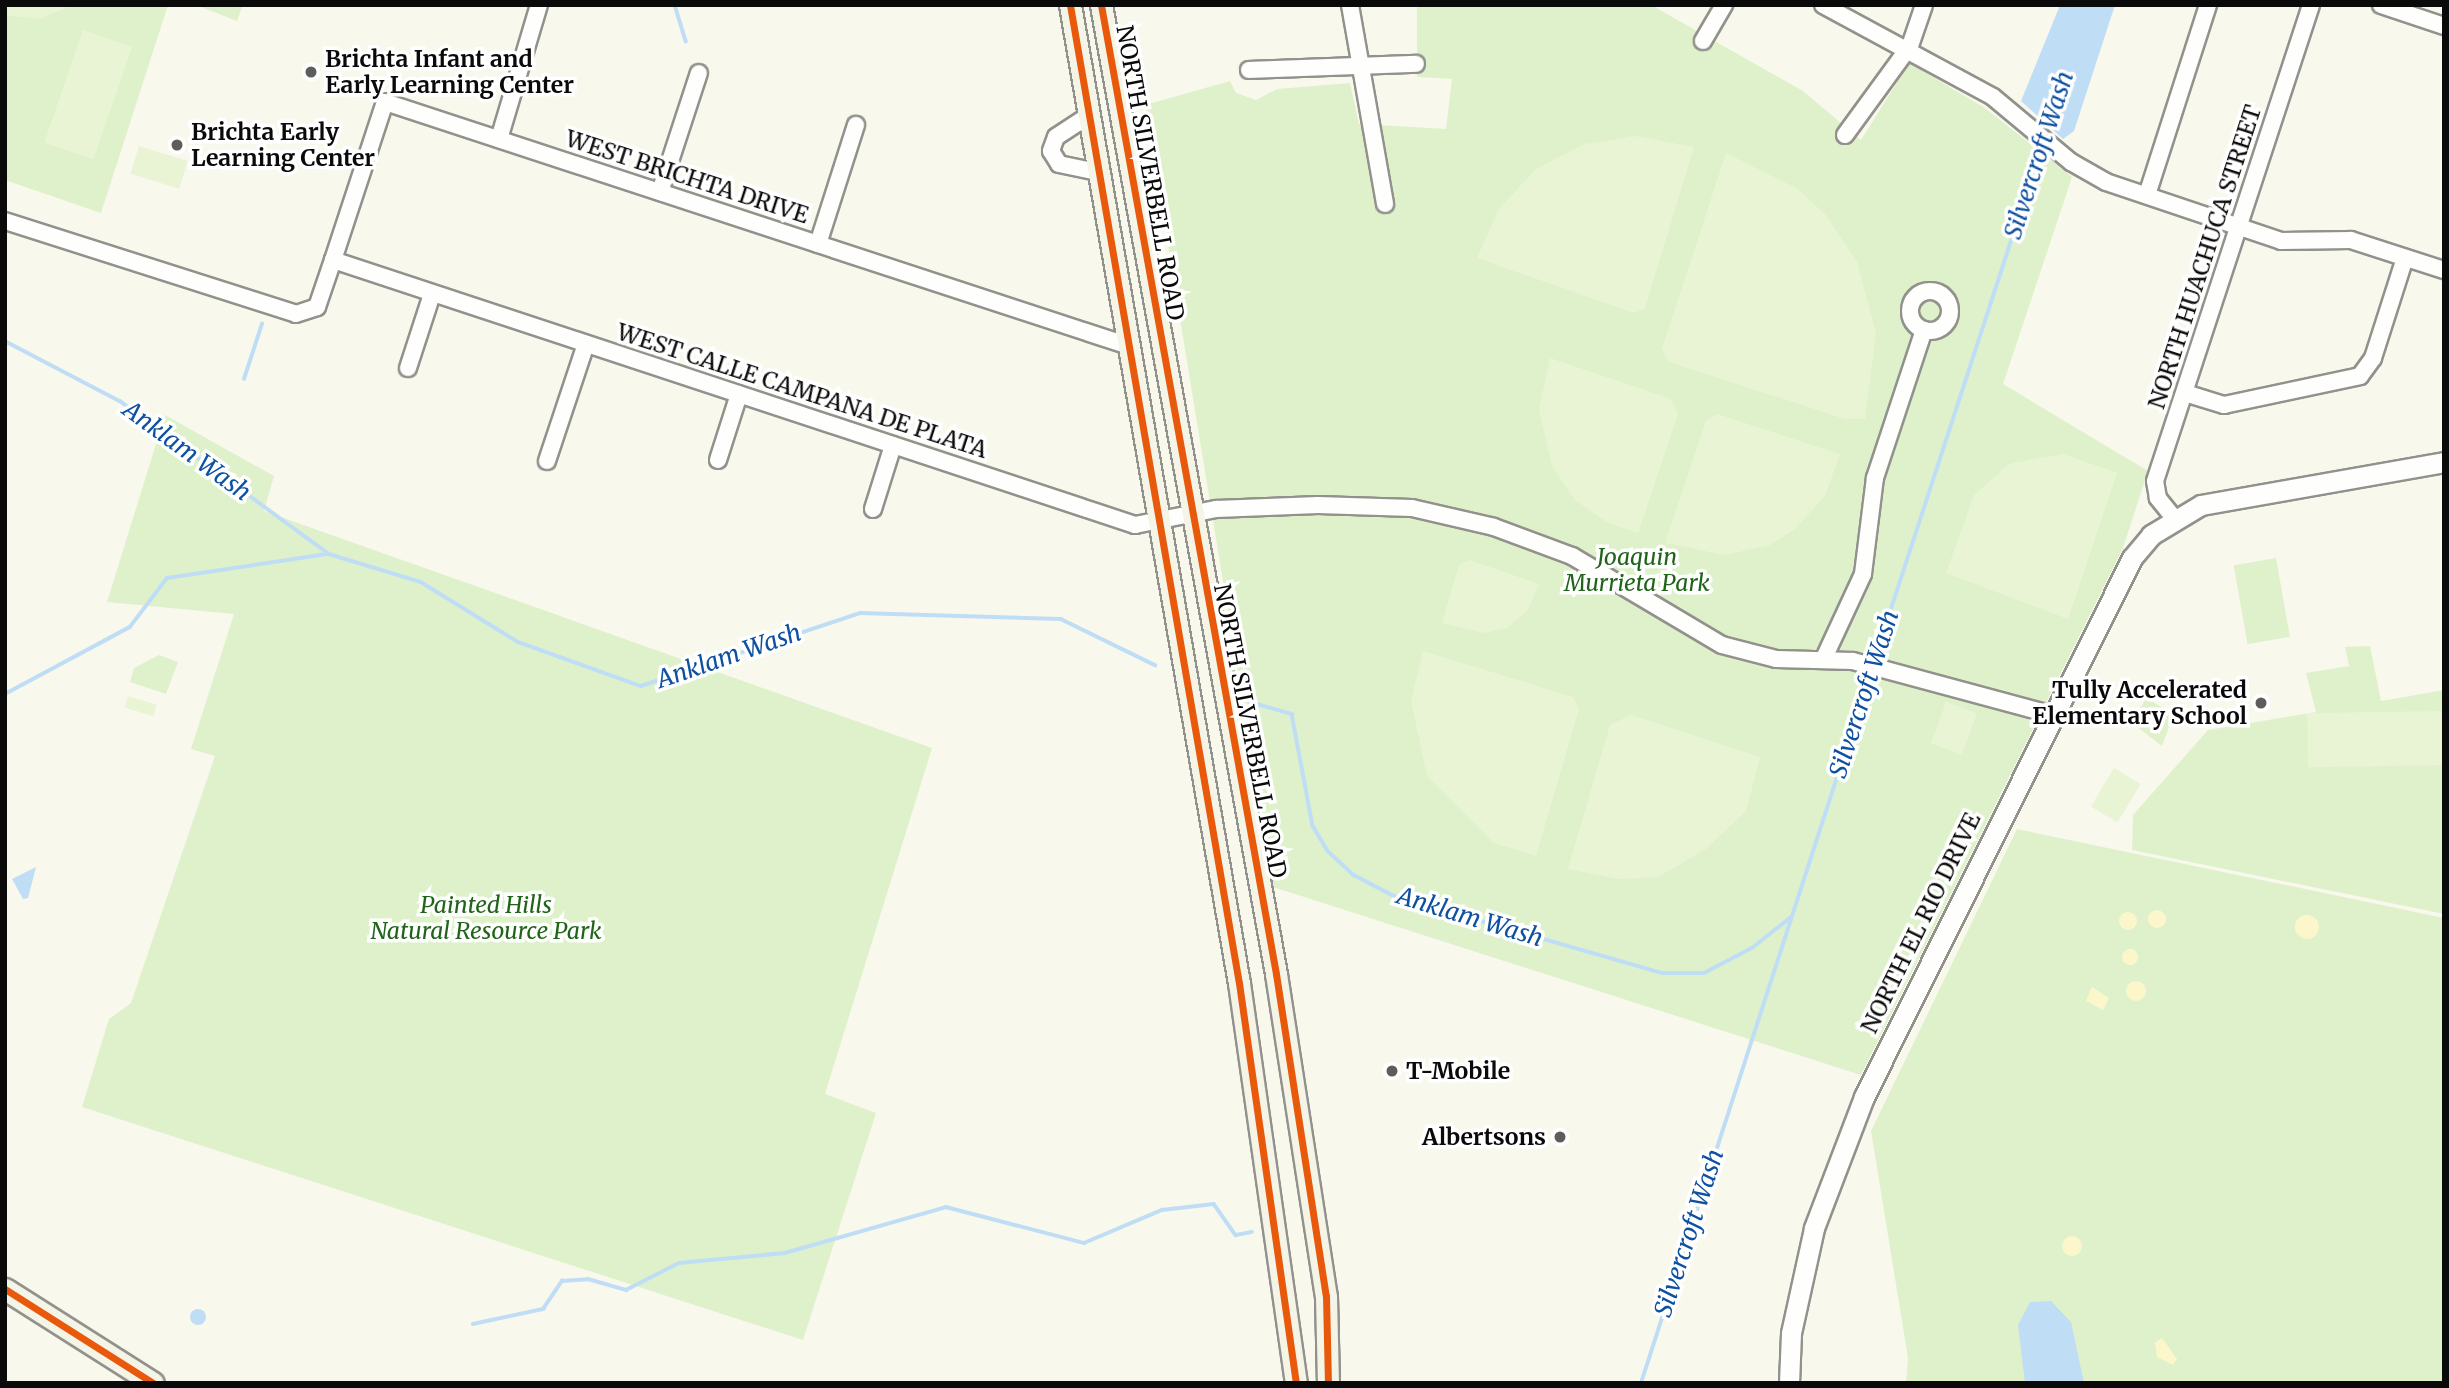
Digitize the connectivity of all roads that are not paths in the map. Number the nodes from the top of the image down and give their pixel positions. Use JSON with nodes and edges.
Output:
{"nodes":[{"id":1,"x":539,"y":5,"type":"edge"},
{"id":2,"x":1070,"y":5,"type":"edge"},
{"id":3,"x":1101,"y":5,"type":"edge"},
{"id":4,"x":1350,"y":5,"type":"edge"},
{"id":5,"x":1724,"y":5,"type":"edge"},
{"id":6,"x":1823,"y":5,"type":"edge"},
{"id":7,"x":1924,"y":5,"type":"edge"},
{"id":8,"x":2208,"y":5,"type":"edge"},
{"id":9,"x":2311,"y":5,"type":"edge"},
{"id":10,"x":2381,"y":5,"type":"edge"},
{"id":11,"x":2444,"y":26,"type":"edge"},
{"id":12,"x":1703,"y":41,"type":"dead end"},
{"id":13,"x":1910,"y":47,"type":"junction"},
{"id":14,"x":1416,"y":64,"type":"dead end"},
{"id":15,"x":1360,"y":65,"type":"junction"},
{"id":16,"x":1249,"y":70,"type":"dead end"},
{"id":17,"x":699,"y":73,"type":"dead end"},
{"id":18,"x":1091,"y":114,"type":"junction"},
{"id":19,"x":856,"y":125,"type":"dead end"},
{"id":20,"x":1845,"y":135,"type":"dead end"},
{"id":21,"x":499,"y":139,"type":"junction"},
{"id":22,"x":1102,"y":173,"type":"junction"},
{"id":23,"x":660,"y":192,"type":"junction"},
{"id":24,"x":2147,"y":195,"type":"junction"},
{"id":25,"x":1385,"y":204,"type":"dead end"},
{"id":26,"x":5,"y":221,"type":"edge"},
{"id":27,"x":2239,"y":229,"type":"junction"},
{"id":28,"x":818,"y":244,"type":"junction"},
{"id":29,"x":2405,"y":258,"type":"junction"},
{"id":30,"x":333,"y":260,"type":"junction"},
{"id":31,"x":2444,"y":270,"type":"edge"},
{"id":32,"x":432,"y":294,"type":"junction"},
{"id":33,"x":1924,"y":330,"type":"dead end"},
{"id":34,"x":586,"y":344,"type":"junction"},
{"id":35,"x":1160,"y":344,"type":"junction"},
{"id":36,"x":1132,"y":347,"type":"junction"},
{"id":37,"x":408,"y":368,"type":"dead end"},
{"id":38,"x":2185,"y":393,"type":"junction"},
{"id":39,"x":739,"y":394,"type":"junction"},
{"id":40,"x":893,"y":445,"type":"junction"},
{"id":41,"x":718,"y":460,"type":"dead end"},
{"id":42,"x":547,"y":461,"type":"dead end"},
{"id":43,"x":2444,"y":462,"type":"edge"},
{"id":44,"x":873,"y":509,"type":"dead end"},
{"id":45,"x":1189,"y":515,"type":"junction"},
{"id":46,"x":2174,"y":519,"type":"junction"},
{"id":47,"x":1158,"y":521,"type":"junction"},
{"id":48,"x":1825,"y":656,"type":"junction"},
{"id":49,"x":2049,"y":714,"type":"junction"},
{"id":50,"x":5,"y":1289,"type":"edge"},
{"id":51,"x":153,"y":1383,"type":"edge"},
{"id":52,"x":1296,"y":1383,"type":"edge"},
{"id":53,"x":1328,"y":1383,"type":"edge"},
{"id":54,"x":1789,"y":1383,"type":"edge"}],
"edges":[{"from":1,"to":21,"type":"street"},
{"from":2,"to":18,"type":"main road","name":"NORTH SILVERBELL ROAD"},
{"from":3,"to":35,"type":"main road","name":"NORTH SILVERBELL ROAD"},
{"from":4,"to":15,"type":"street"},
{"from":5,"to":12,"type":"street"},
{"from":6,"to":13,"type":"street"},
{"from":7,"to":13,"type":"street"},
{"from":8,"to":24,"type":"street"},
{"from":9,"to":27,"type":"street","name":"NORTH HUACHUCA STREET"},
{"from":10,"to":11,"type":"street"},
{"from":13,"to":20,"type":"street"},
{"from":13,"to":24,"type":"street"},
{"from":14,"to":15,"type":"street"},
{"from":15,"to":16,"type":"street"},
{"from":15,"to":25,"type":"street"},
{"from":17,"to":23,"type":"street"},
{"from":18,"to":22,"type":"main road","name":"NORTH SILVERBELL ROAD"},
{"from":18,"to":22,"type":"street","name":"NORTH SILVERBELL ROAD"},
{"from":19,"to":28,"type":"street"},
{"from":21,"to":23,"type":"street","name":"WEST BRICHTA DRIVE"},
{"from":21,"to":30,"type":"street","name":"WEST BRICHTA DRIVE"},
{"from":22,"to":36,"type":"main road","name":"NORTH SILVERBELL ROAD"},
{"from":23,"to":28,"type":"street","name":"WEST BRICHTA DRIVE"},
{"from":24,"to":27,"type":"street"},
{"from":26,"to":30,"type":"street"},
{"from":27,"to":29,"type":"street"},
{"from":27,"to":38,"type":"street","name":"NORTH HUACHUCA STREET"},
{"from":28,"to":36,"type":"street","name":"WEST BRICHTA DRIVE"},
{"from":29,"to":31,"type":"street"},
{"from":29,"to":38,"type":"street"},
{"from":30,"to":32,"type":"street","name":"WEST CALLE CAMPANA DE PLATA"},
{"from":32,"to":34,"type":"street","name":"WEST CALLE CAMPANA DE PLATA"},
{"from":32,"to":37,"type":"street"},
{"from":33,"to":48,"type":"street"},
{"from":34,"to":39,"type":"street","name":"WEST CALLE CAMPANA DE PLATA"},
{"from":34,"to":42,"type":"street"},
{"from":35,"to":36,"type":"main road"},
{"from":35,"to":45,"type":"main road","name":"NORTH SILVERBELL ROAD"},
{"from":36,"to":47,"type":"main road","name":"NORTH SILVERBELL ROAD"},
{"from":38,"to":46,"type":"street","name":"NORTH HUACHUCA STREET"},
{"from":39,"to":40,"type":"street","name":"WEST CALLE CAMPANA DE PLATA"},
{"from":39,"to":41,"type":"street"},
{"from":40,"to":44,"type":"street"},
{"from":40,"to":47,"type":"street","name":"WEST CALLE CAMPANA DE PLATA"},
{"from":43,"to":46,"type":"street"},
{"from":45,"to":47,"type":"street","name":"WEST CALLE CAMPANA DE PLATA"},
{"from":45,"to":48,"type":"street","name":"WEST CALLE CAMPANA DE PLATA"},
{"from":45,"to":53,"type":"main road","name":"NORTH SILVERBELL ROAD"},
{"from":46,"to":49,"type":"street","name":"NORTH EL RIO DRIVE"},
{"from":47,"to":52,"type":"main road","name":"NORTH SILVERBELL ROAD"},
{"from":48,"to":49,"type":"street","name":"WEST CALLE CAMPANA DE PLATA"},
{"from":49,"to":54,"type":"street","name":"NORTH EL RIO DRIVE"},
{"from":50,"to":51,"type":"main road"}]}
